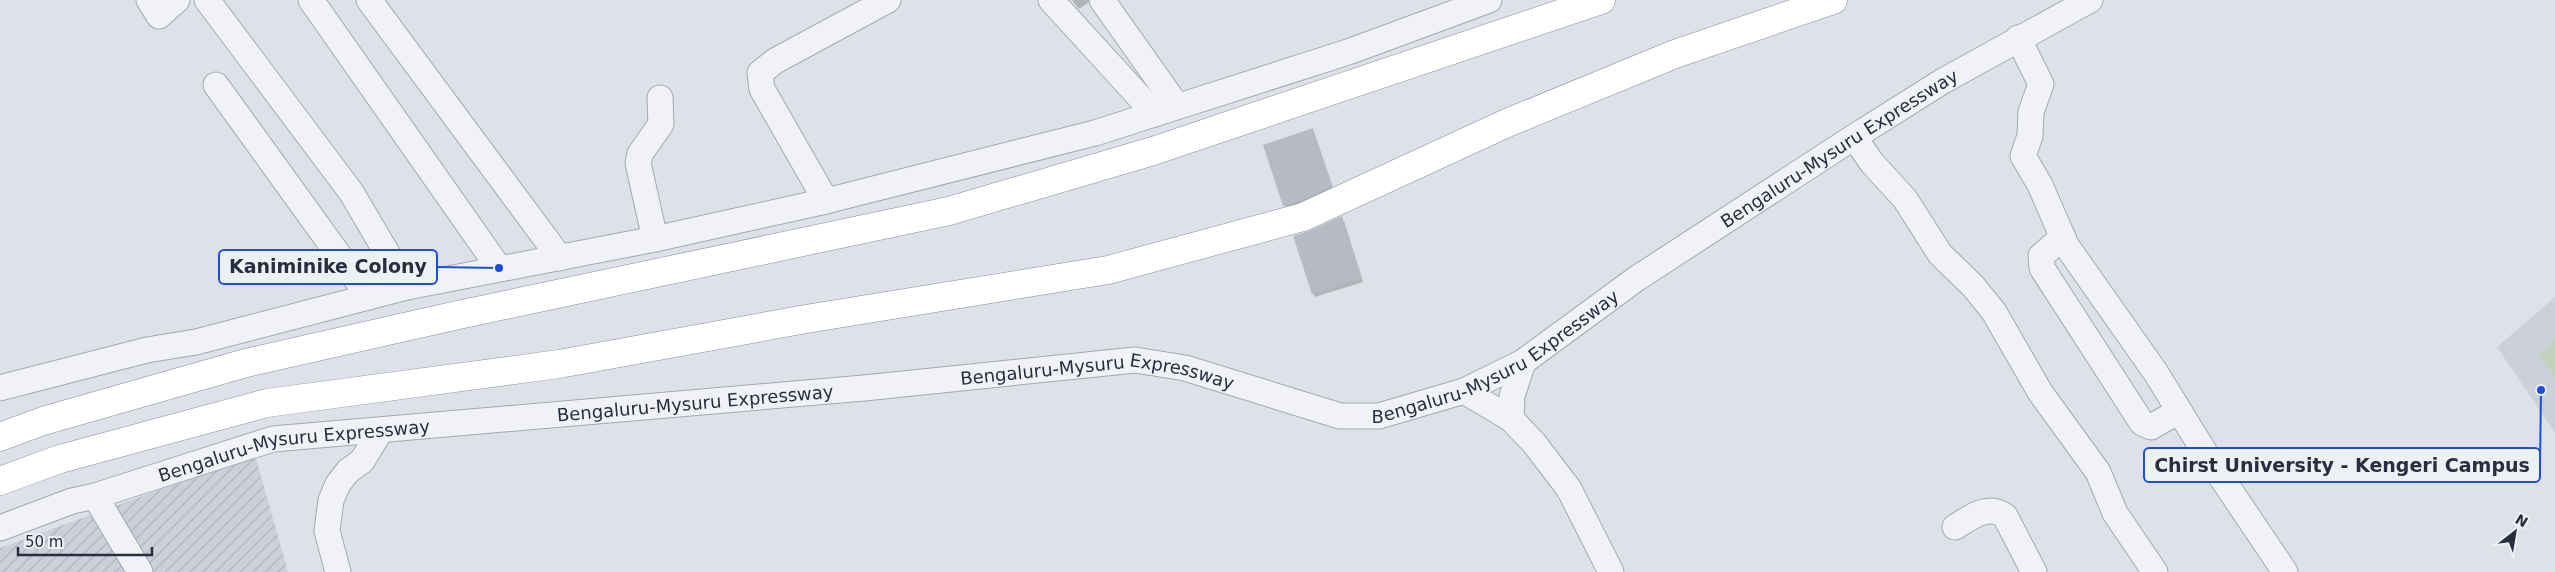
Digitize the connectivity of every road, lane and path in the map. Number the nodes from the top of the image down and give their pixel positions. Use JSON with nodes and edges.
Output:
{"nodes":[{"id":1,"x":149,"y":0,"type":"edge"},
{"id":2,"x":177,"y":0,"type":"edge"},
{"id":3,"x":207,"y":0,"type":"edge"},
{"id":4,"x":311,"y":0,"type":"edge"},
{"id":5,"x":369,"y":0,"type":"edge"},
{"id":6,"x":888,"y":0,"type":"edge"},
{"id":7,"x":1050,"y":0,"type":"edge"},
{"id":8,"x":1102,"y":0,"type":"edge"},
{"id":9,"x":1489,"y":0,"type":"edge"},
{"id":10,"x":1601,"y":0,"type":"edge"},
{"id":11,"x":1833,"y":0,"type":"edge"},
{"id":12,"x":2090,"y":0,"type":"edge"},
{"id":13,"x":2018,"y":38,"type":"junction"},
{"id":14,"x":216,"y":85,"type":"dead end"},
{"id":15,"x":660,"y":98,"type":"dead end"},
{"id":16,"x":1166,"y":110,"type":"junction"},
{"id":17,"x":1854,"y":137,"type":"junction"},
{"id":18,"x":826,"y":201,"type":"junction"},
{"id":19,"x":2063,"y":237,"type":"junction"},
{"id":20,"x":655,"y":240,"type":"junction"},
{"id":21,"x":560,"y":258,"type":"junction"},
{"id":22,"x":499,"y":268,"type":"junction"},
{"id":23,"x":407,"y":287,"type":"junction"},
{"id":24,"x":369,"y":297,"type":"junction"},
{"id":25,"x":1523,"y":362,"type":"junction"},
{"id":26,"x":0,"y":388,"type":"edge"},
{"id":27,"x":1464,"y":391,"type":"junction"},
{"id":28,"x":2179,"y":411,"type":"junction"},
{"id":29,"x":1511,"y":419,"type":"junction"},
{"id":30,"x":381,"y":430,"type":"junction"},
{"id":31,"x":0,"y":437,"type":"edge"},
{"id":32,"x":0,"y":481,"type":"edge"},
{"id":33,"x":95,"y":496,"type":"junction"},
{"id":34,"x":1955,"y":527,"type":"dead end"},
{"id":35,"x":0,"y":528,"type":"edge"},
{"id":36,"x":140,"y":572,"type":"edge"},
{"id":37,"x":338,"y":572,"type":"edge"},
{"id":38,"x":1611,"y":572,"type":"edge"},
{"id":39,"x":2034,"y":572,"type":"edge"},
{"id":40,"x":2155,"y":572,"type":"edge"},
{"id":41,"x":2285,"y":572,"type":"edge"}],
"edges":[{"from":1,"to":2,"type":"street"},
{"from":3,"to":23,"type":"street"},
{"from":4,"to":22,"type":"street"},
{"from":5,"to":21,"type":"street"},
{"from":6,"to":18,"type":"street"},
{"from":7,"to":16,"type":"street"},
{"from":8,"to":16,"type":"street"},
{"from":9,"to":16,"type":"street"},
{"from":10,"to":31,"type":"highway"},
{"from":11,"to":32,"type":"highway"},
{"from":12,"to":13,"type":"street","name":"Bengaluru-Mysuru Expressway"},
{"from":13,"to":17,"type":"street","name":"Bengaluru-Mysuru Expressway"},
{"from":13,"to":19,"type":"street"},
{"from":14,"to":24,"type":"street"},
{"from":15,"to":20,"type":"street"},
{"from":16,"to":18,"type":"street"},
{"from":17,"to":25,"type":"street","name":"Bengaluru-Mysuru Expressway"},
{"from":17,"to":40,"type":"street"},
{"from":18,"to":20,"type":"street"},
{"from":19,"to":28,"type":"street"},
{"from":19,"to":28,"type":"street"},
{"from":20,"to":21,"type":"street"},
{"from":21,"to":22,"type":"street"},
{"from":22,"to":23,"type":"street"},
{"from":23,"to":24,"type":"street"},
{"from":24,"to":26,"type":"street"},
{"from":25,"to":27,"type":"street","name":"Bengaluru-Mysuru Expressway"},
{"from":25,"to":29,"type":"street"},
{"from":27,"to":29,"type":"street"},
{"from":27,"to":30,"type":"street","name":"Bengaluru-Mysuru Expressway"},
{"from":28,"to":41,"type":"street"},
{"from":29,"to":38,"type":"street"},
{"from":30,"to":33,"type":"street","name":"Bengaluru-Mysuru Expressway"},
{"from":30,"to":37,"type":"street"},
{"from":33,"to":35,"type":"street","name":"Bengaluru-Mysuru Expressway"},
{"from":33,"to":36,"type":"street"},
{"from":34,"to":39,"type":"street"}]}
